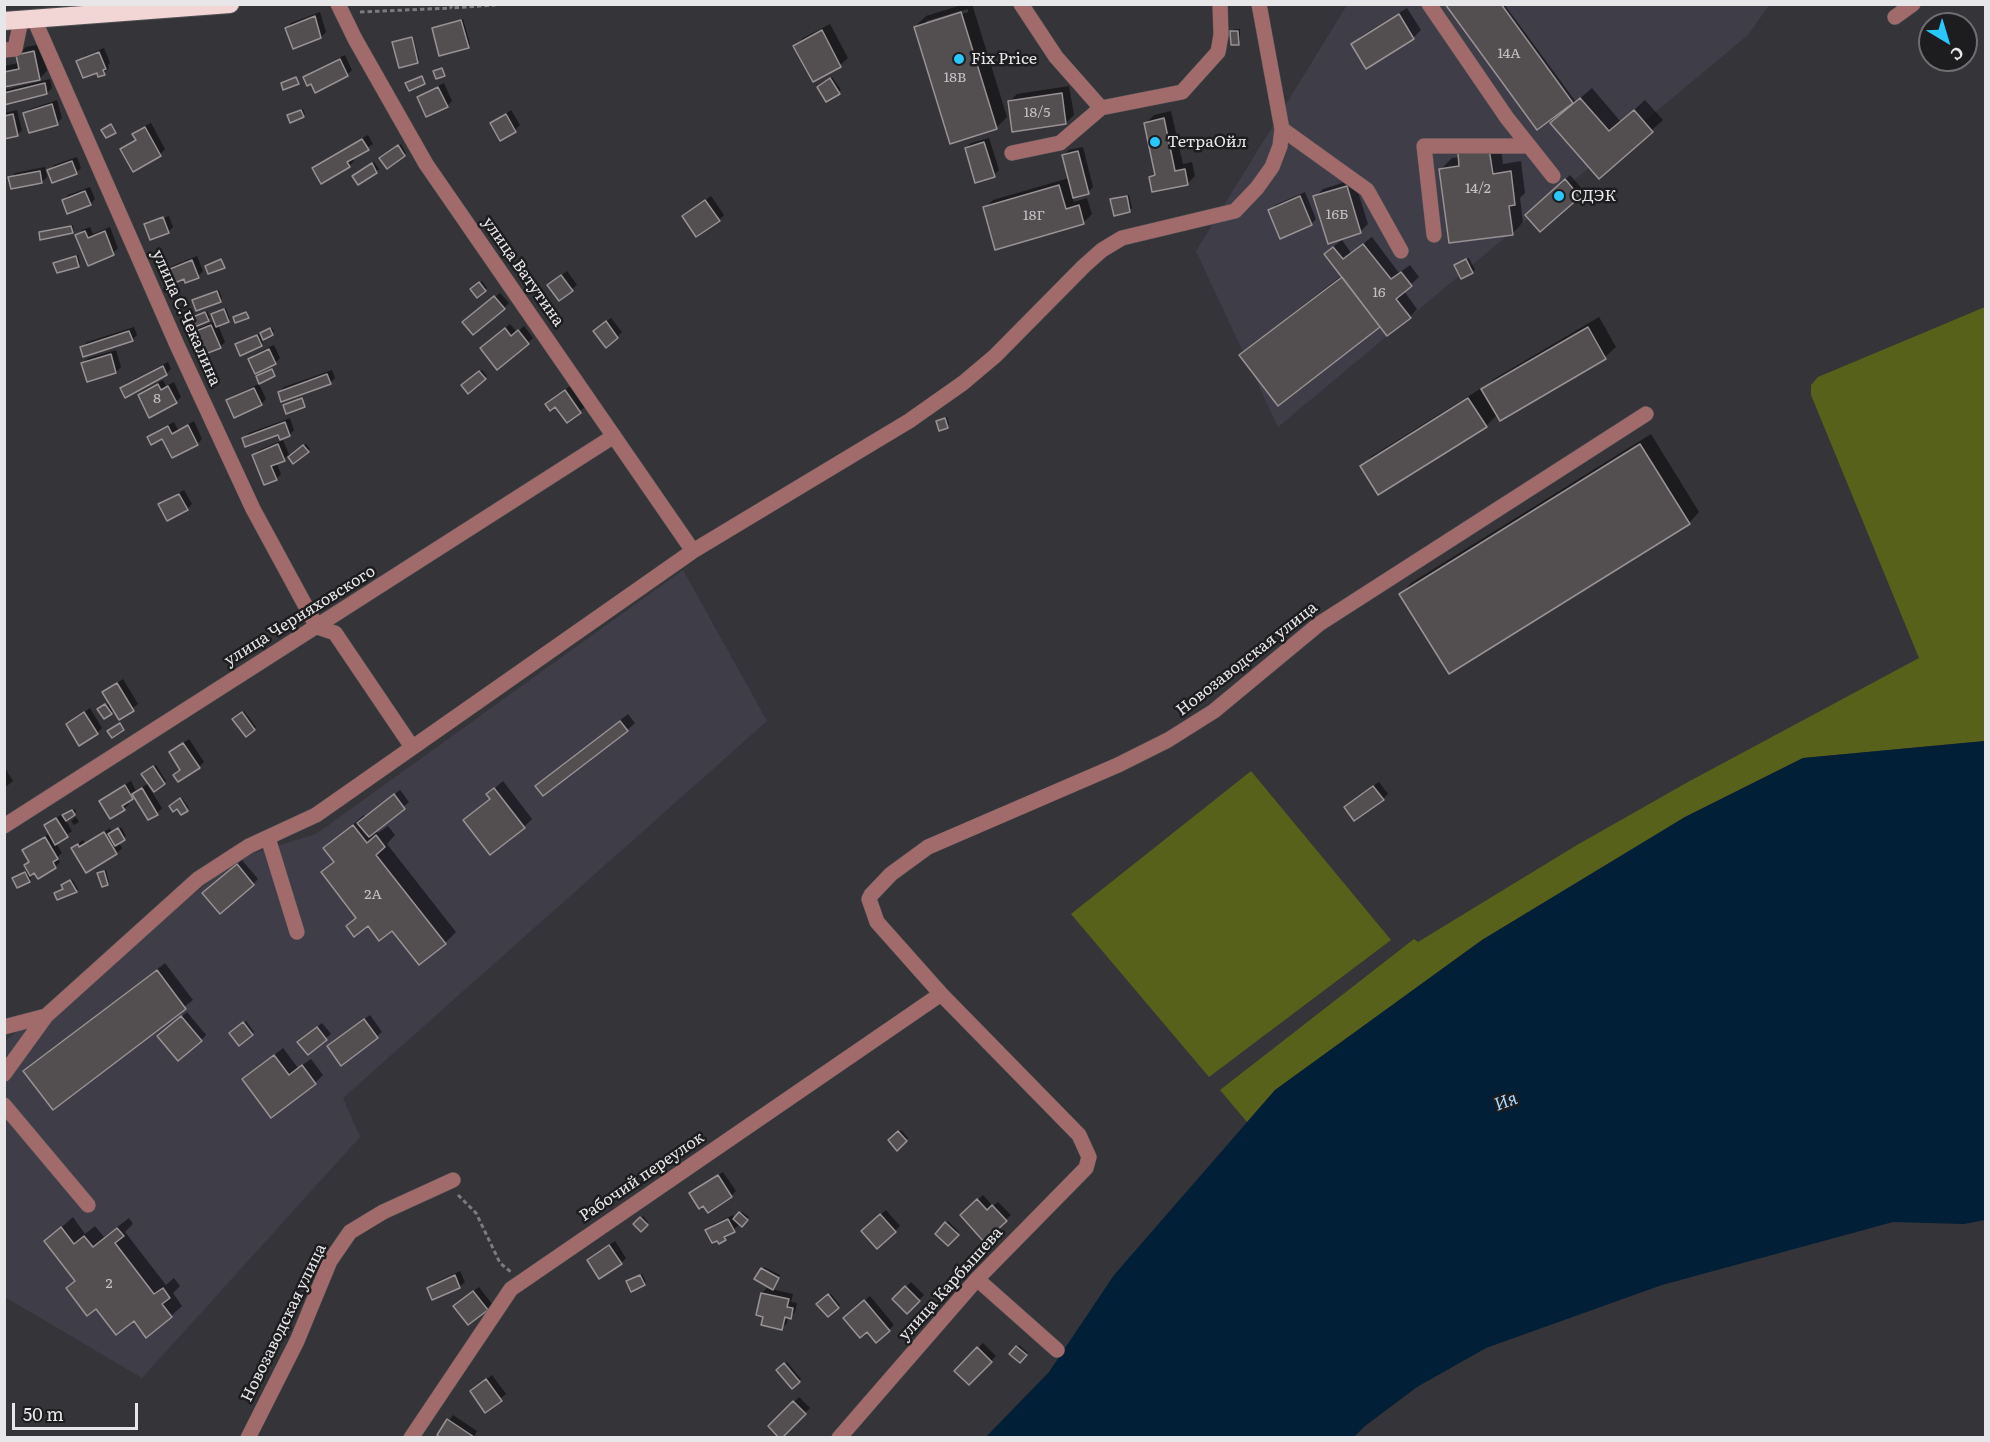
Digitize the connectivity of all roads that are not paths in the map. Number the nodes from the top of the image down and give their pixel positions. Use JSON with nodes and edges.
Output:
{"nodes":[{"id":1,"x":230,"y":4,"type":"edge"},
{"id":2,"x":1021,"y":4,"type":"edge"},
{"id":3,"x":1220,"y":4,"type":"edge"},
{"id":4,"x":1260,"y":4,"type":"edge"},
{"id":5,"x":1429,"y":4,"type":"edge"},
{"id":6,"x":1913,"y":4,"type":"edge"},
{"id":7,"x":186,"y":6,"type":"edge"},
{"id":8,"x":110,"y":9,"type":"edge"},
{"id":9,"x":340,"y":9,"type":"edge"},
{"id":10,"x":1895,"y":17,"type":"dead end"},
{"id":11,"x":20,"y":20,"type":"edge"},
{"id":12,"x":4,"y":50,"type":"edge"},
{"id":13,"x":1101,"y":108,"type":"junction"},
{"id":14,"x":1281,"y":129,"type":"junction"},
{"id":15,"x":1529,"y":146,"type":"junction"},
{"id":16,"x":1012,"y":153,"type":"dead end"},
{"id":17,"x":1553,"y":176,"type":"dead end"},
{"id":18,"x":1434,"y":235,"type":"dead end"},
{"id":19,"x":1401,"y":251,"type":"dead end"},
{"id":20,"x":1646,"y":414,"type":"dead end"},
{"id":21,"x":614,"y":436,"type":"junction"},
{"id":22,"x":693,"y":551,"type":"junction"},
{"id":23,"x":317,"y":627,"type":"junction"},
{"id":24,"x":412,"y":747,"type":"junction"},
{"id":25,"x":4,"y":826,"type":"edge"},
{"id":26,"x":268,"y":838,"type":"junction"},
{"id":27,"x":297,"y":932,"type":"dead end"},
{"id":28,"x":941,"y":994,"type":"junction"},
{"id":29,"x":46,"y":1016,"type":"junction"},
{"id":30,"x":4,"y":1027,"type":"edge"},
{"id":31,"x":4,"y":1074,"type":"edge"},
{"id":32,"x":4,"y":1105,"type":"edge"},
{"id":33,"x":450,"y":1181,"type":"road end"},
{"id":34,"x":88,"y":1205,"type":"dead end"},
{"id":35,"x":977,"y":1279,"type":"junction"},
{"id":36,"x":1057,"y":1350,"type":"dead end"},
{"id":37,"x":248,"y":1437,"type":"edge"},
{"id":38,"x":411,"y":1437,"type":"edge"},
{"id":39,"x":839,"y":1437,"type":"edge"}],
"edges":[{"from":1,"to":7,"type":"highway"},
{"from":2,"to":13,"type":"street"},
{"from":3,"to":13,"type":"street"},
{"from":4,"to":14,"type":"street"},
{"from":5,"to":15,"type":"street"},
{"from":6,"to":10,"type":"street"},
{"from":7,"to":8,"type":"highway"},
{"from":8,"to":11,"type":"highway"},
{"from":9,"to":21,"type":"street","name":"улица Ватутина"},
{"from":11,"to":12,"type":"street"},
{"from":11,"to":23,"type":"street","name":"улица С.Чекалина"},
{"from":13,"to":16,"type":"street"},
{"from":14,"to":19,"type":"street"},
{"from":14,"to":22,"type":"street"},
{"from":15,"to":17,"type":"street"},
{"from":15,"to":18,"type":"street"},
{"from":20,"to":28,"type":"street","name":"Новозаводская улица"},
{"from":21,"to":22,"type":"street","name":"улица Ватутина"},
{"from":21,"to":23,"type":"street","name":"улица Черняховского"},
{"from":22,"to":24,"type":"street"},
{"from":23,"to":24,"type":"street"},
{"from":23,"to":25,"type":"street","name":"улица Черняховского"},
{"from":24,"to":26,"type":"street"},
{"from":26,"to":27,"type":"street"},
{"from":26,"to":29,"type":"street"},
{"from":28,"to":35,"type":"street","name":"улица Карбышева"},
{"from":28,"to":38,"type":"street","name":"Рабочий переулок"},
{"from":29,"to":30,"type":"street"},
{"from":29,"to":31,"type":"street"},
{"from":32,"to":34,"type":"street"},
{"from":33,"to":37,"type":"street","name":"Новозаводская улица"},
{"from":35,"to":36,"type":"street"},
{"from":35,"to":39,"type":"street","name":"улица Карбышева"}]}
